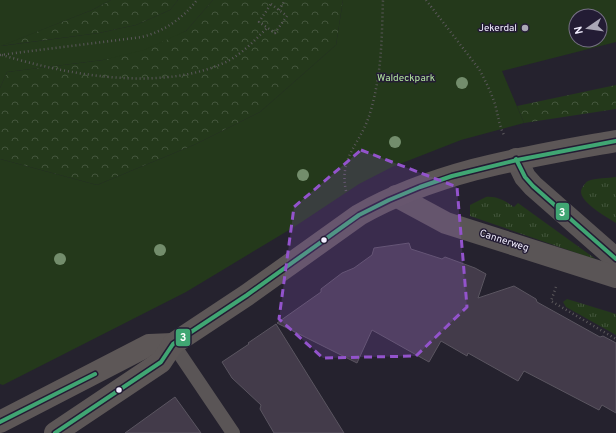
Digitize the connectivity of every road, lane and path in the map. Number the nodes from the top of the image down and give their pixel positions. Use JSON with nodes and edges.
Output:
{"nodes":[{"id":1,"x":197,"y":0,"type":"edge"},
{"id":2,"x":285,"y":0,"type":"edge"},
{"id":3,"x":383,"y":0,"type":"edge"},
{"id":4,"x":426,"y":0,"type":"edge"},
{"id":5,"x":279,"y":10,"type":"junction"},
{"id":6,"x":267,"y":28,"type":"junction"},
{"id":7,"x":1,"y":55,"type":"edge"},
{"id":8,"x":499,"y":126,"type":"dead end"},
{"id":9,"x":616,"y":141,"type":"edge"},
{"id":10,"x":516,"y":159,"type":"junction"},
{"id":11,"x":396,"y":196,"type":"junction"},
{"id":12,"x":359,"y":216,"type":"junction"},
{"id":13,"x":565,"y":260,"type":"junction"},
{"id":14,"x":616,"y":260,"type":"edge"},
{"id":15,"x":616,"y":277,"type":"edge"},
{"id":16,"x":616,"y":339,"type":"edge"},
{"id":17,"x":173,"y":344,"type":"junction"},
{"id":18,"x":0,"y":422,"type":"edge"},
{"id":19,"x":55,"y":433,"type":"edge"},
{"id":20,"x":234,"y":433,"type":"edge"}],
"edges":[{"from":1,"to":7,"type":"path"},
{"from":2,"to":5,"type":"path"},
{"from":3,"to":12,"type":"path"},
{"from":4,"to":8,"type":"path"},
{"from":5,"to":6,"type":"path"},
{"from":5,"to":6,"type":"path"},
{"from":6,"to":7,"type":"path"},
{"from":9,"to":10,"type":"main road"},
{"from":10,"to":11,"type":"main road"},
{"from":10,"to":14,"type":"street"},
{"from":11,"to":12,"type":"main road"},
{"from":11,"to":13,"type":"street","name":"Cannerweg"},
{"from":12,"to":17,"type":"main road"},
{"from":13,"to":15,"type":"street","name":"Cannerweg"},
{"from":13,"to":16,"type":"path"},
{"from":17,"to":18,"type":"main road"},
{"from":17,"to":19,"type":"main road"},
{"from":17,"to":20,"type":"lane"}]}
